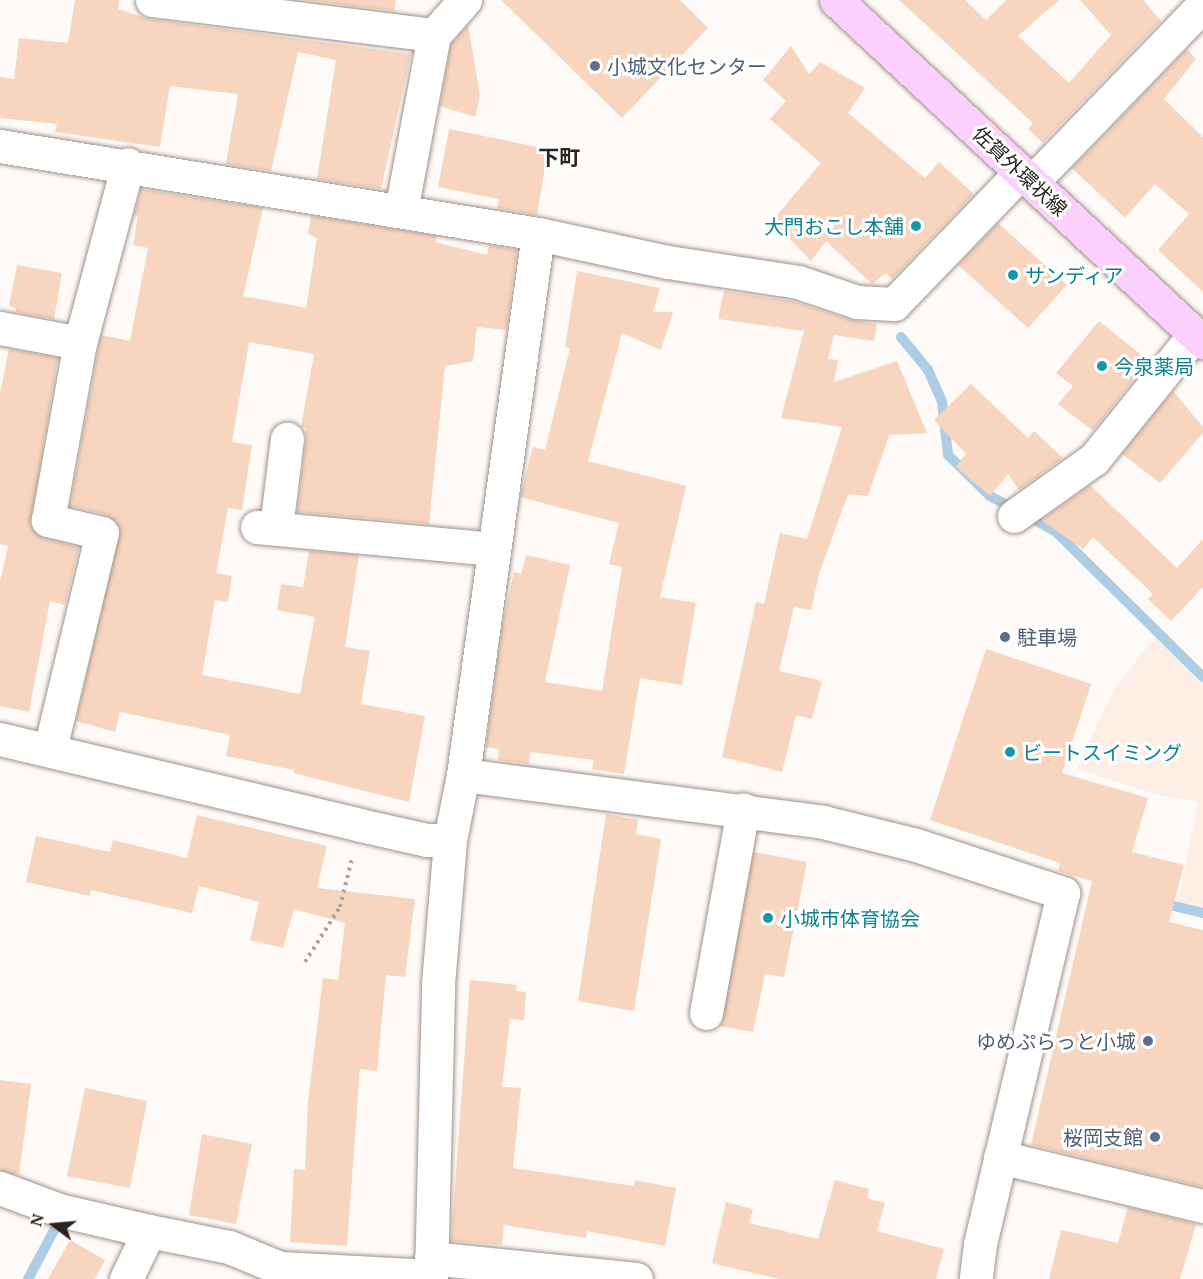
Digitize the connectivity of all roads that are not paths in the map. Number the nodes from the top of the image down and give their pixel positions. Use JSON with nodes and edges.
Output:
{"nodes":[{"id":1,"x":152,"y":0,"type":"edge"},
{"id":2,"x":465,"y":0,"type":"edge"},
{"id":3,"x":849,"y":4,"type":"edge"},
{"id":4,"x":1195,"y":9,"type":"edge"},
{"id":5,"x":434,"y":35,"type":"junction"},
{"id":6,"x":0,"y":146,"type":"edge"},
{"id":7,"x":128,"y":164,"type":"junction"},
{"id":8,"x":1027,"y":177,"type":"junction"},
{"id":9,"x":401,"y":211,"type":"junction"},
{"id":10,"x":538,"y":234,"type":"junction"},
{"id":11,"x":0,"y":328,"type":"edge"},
{"id":12,"x":1199,"y":338,"type":"edge"},
{"id":13,"x":80,"y":343,"type":"junction"},
{"id":14,"x":287,"y":439,"type":"dead end"},
{"id":15,"x":1014,"y":516,"type":"dead end"},
{"id":16,"x":494,"y":549,"type":"junction"},
{"id":17,"x":0,"y":739,"type":"edge"},
{"id":18,"x":50,"y":749,"type":"junction"},
{"id":19,"x":463,"y":775,"type":"junction"},
{"id":20,"x":743,"y":809,"type":"junction"},
{"id":21,"x":450,"y":840,"type":"junction"},
{"id":22,"x":706,"y":1013,"type":"dead end"},
{"id":23,"x":1000,"y":1157,"type":"junction"},
{"id":24,"x":0,"y":1188,"type":"edge"},
{"id":25,"x":1203,"y":1206,"type":"edge"},
{"id":26,"x":149,"y":1231,"type":"junction"},
{"id":27,"x":431,"y":1271,"type":"edge"},
{"id":28,"x":126,"y":1279,"type":"edge"},
{"id":29,"x":636,"y":1279,"type":"edge"},
{"id":30,"x":976,"y":1279,"type":"edge"}],
"edges":[{"from":1,"to":5,"type":"street"},
{"from":2,"to":5,"type":"street"},
{"from":3,"to":8,"type":"main road","name":"佐賀外環状線"},
{"from":4,"to":8,"type":"street"},
{"from":5,"to":9,"type":"street"},
{"from":6,"to":7,"type":"street"},
{"from":7,"to":9,"type":"street"},
{"from":7,"to":13,"type":"street"},
{"from":8,"to":10,"type":"street"},
{"from":8,"to":12,"type":"main road","name":"佐賀外環状線"},
{"from":9,"to":10,"type":"street"},
{"from":10,"to":16,"type":"street"},
{"from":11,"to":13,"type":"street"},
{"from":12,"to":15,"type":"street"},
{"from":13,"to":18,"type":"street"},
{"from":14,"to":16,"type":"street"},
{"from":16,"to":19,"type":"street"},
{"from":17,"to":18,"type":"street"},
{"from":18,"to":21,"type":"street"},
{"from":19,"to":20,"type":"street"},
{"from":19,"to":21,"type":"street"},
{"from":20,"to":22,"type":"street"},
{"from":20,"to":23,"type":"street"},
{"from":21,"to":27,"type":"street"},
{"from":23,"to":25,"type":"street"},
{"from":23,"to":30,"type":"street"},
{"from":24,"to":26,"type":"street"},
{"from":26,"to":27,"type":"street"},
{"from":26,"to":28,"type":"street"},
{"from":27,"to":29,"type":"street"}]}
